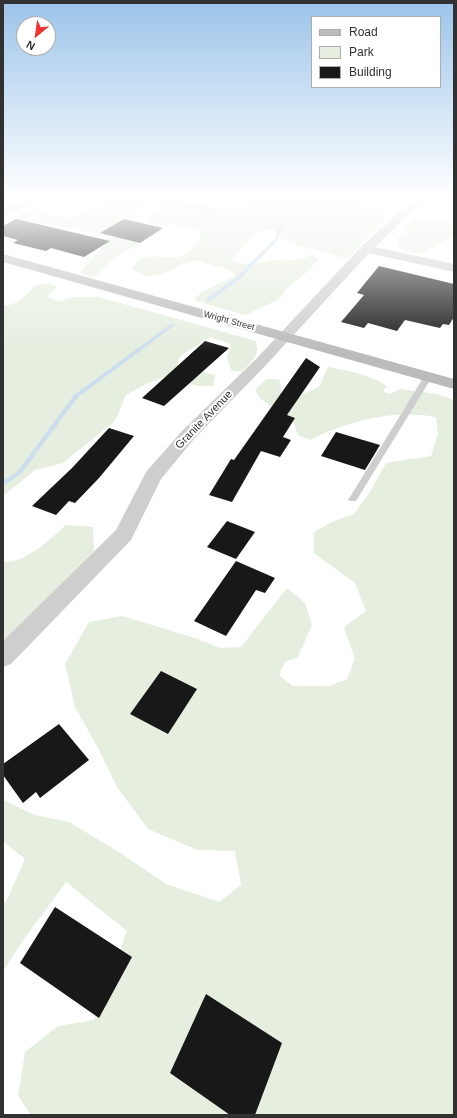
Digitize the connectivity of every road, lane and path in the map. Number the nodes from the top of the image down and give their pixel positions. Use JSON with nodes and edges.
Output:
{"nodes":[{"id":1,"x":366,"y":249,"type":"joint"},
{"id":2,"x":3,"y":258,"type":"edge"},
{"id":3,"x":454,"y":268,"type":"edge"},
{"id":4,"x":283,"y":336,"type":"junction"},
{"id":5,"x":428,"y":377,"type":"junction"},
{"id":6,"x":454,"y":384,"type":"edge"},
{"id":7,"x":353,"y":499,"type":"dead end"},
{"id":8,"x":3,"y":657,"type":"edge"}],
"edges":[{"from":1,"to":3,"type":"street"},
{"from":1,"to":4,"type":"street","name":"Granite Avenue"},
{"from":2,"to":4,"type":"main road","name":"Wright Street"},
{"from":4,"to":5,"type":"main road","name":"Wright Street"},
{"from":4,"to":8,"type":"street","name":"Granite Avenue"},
{"from":5,"to":6,"type":"main road","name":"Wright Street"},
{"from":5,"to":7,"type":"lane"}]}
